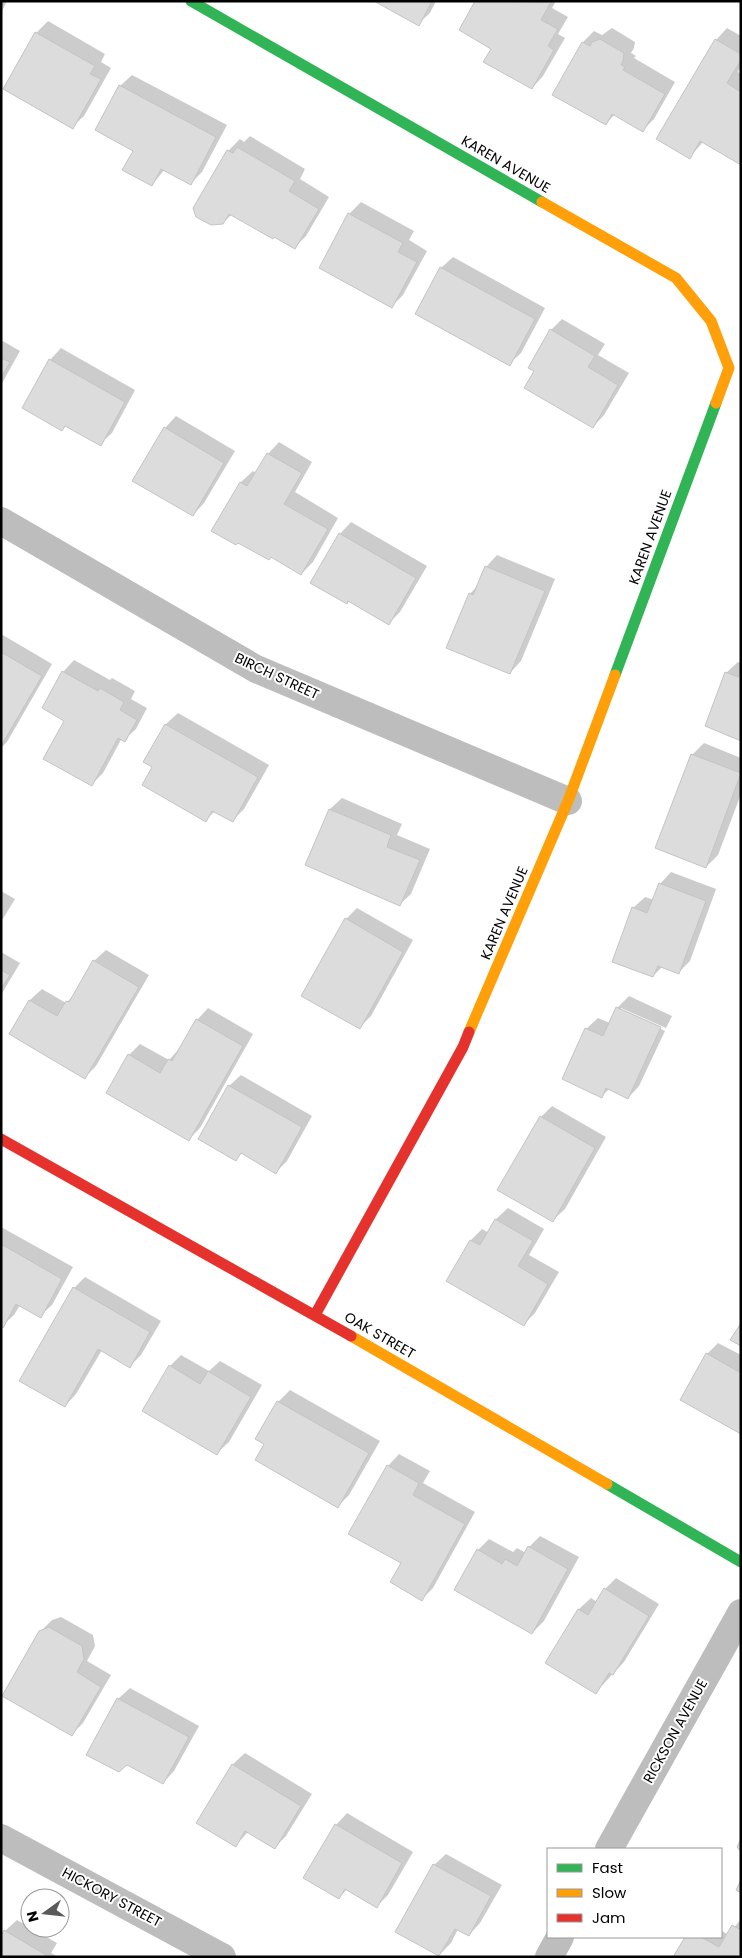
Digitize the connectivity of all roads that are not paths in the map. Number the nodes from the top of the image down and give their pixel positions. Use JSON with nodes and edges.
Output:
{"nodes":[{"id":1,"x":190,"y":1,"type":"edge"},
{"id":2,"x":1,"y":521,"type":"edge"},
{"id":3,"x":568,"y":801,"type":"junction"},
{"id":4,"x":1,"y":1139,"type":"edge"},
{"id":5,"x":315,"y":1315,"type":"junction"},
{"id":6,"x":741,"y":1562,"type":"edge"},
{"id":7,"x":741,"y":1613,"type":"edge"},
{"id":8,"x":1,"y":1838,"type":"edge"},
{"id":9,"x":610,"y":1848,"type":"edge"},
{"id":10,"x":559,"y":1938,"type":"edge"},
{"id":11,"x":222,"y":1957,"type":"edge"},
{"id":12,"x":549,"y":1957,"type":"edge"}],
"edges":[{"from":1,"to":3,"type":"street","name":"KAREN AVENUE"},
{"from":2,"to":3,"type":"street","name":"BIRCH STREET"},
{"from":3,"to":5,"type":"street","name":"KAREN AVENUE"},
{"from":4,"to":5,"type":"street","name":"OAK STREET"},
{"from":5,"to":6,"type":"street","name":"OAK STREET"},
{"from":7,"to":9,"type":"street","name":"RICKSON AVENUE"},
{"from":8,"to":11,"type":"street","name":"HICKORY STREET"},
{"from":10,"to":12,"type":"street"}]}
